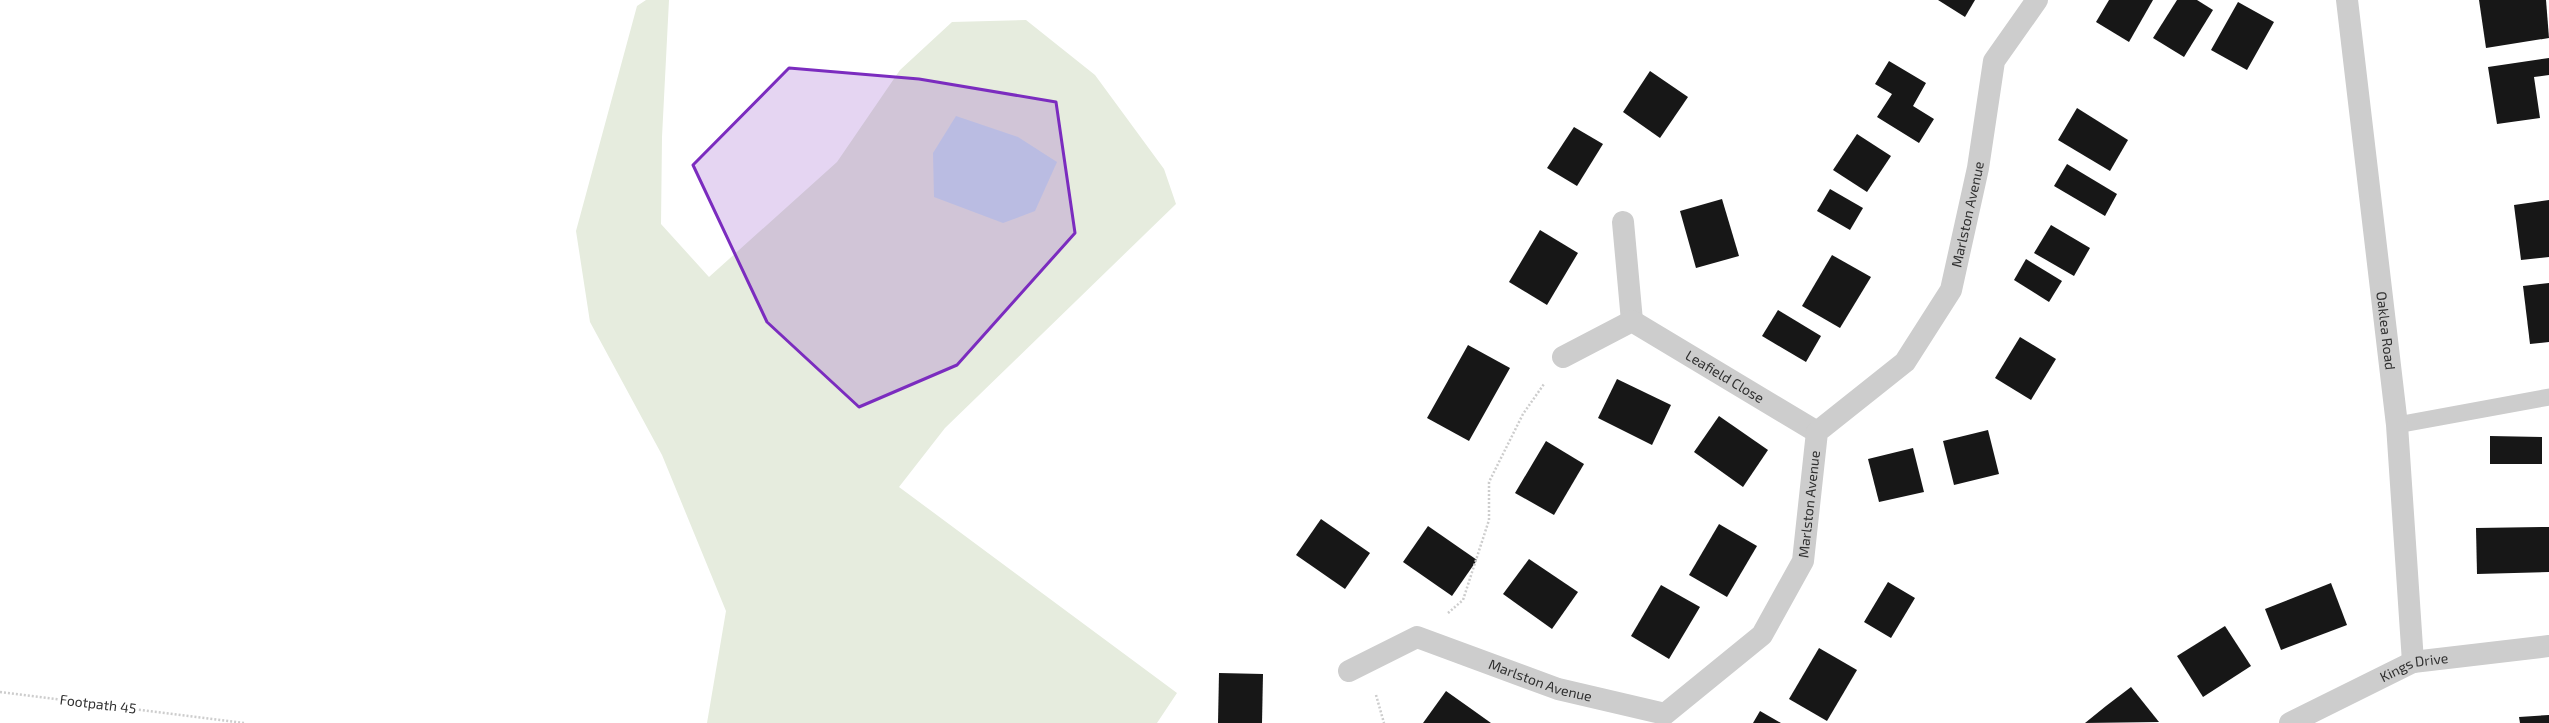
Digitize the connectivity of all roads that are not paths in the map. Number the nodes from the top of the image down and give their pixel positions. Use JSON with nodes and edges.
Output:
{"nodes":[{"id":1,"x":2037,"y":0,"type":"edge"},
{"id":2,"x":2347,"y":0,"type":"edge"},
{"id":3,"x":1623,"y":222,"type":"dead end"},
{"id":4,"x":1632,"y":321,"type":"junction"},
{"id":5,"x":1563,"y":357,"type":"road end"},
{"id":6,"x":2549,"y":397,"type":"edge"},
{"id":7,"x":2397,"y":425,"type":"junction"},
{"id":8,"x":1817,"y":432,"type":"junction"},
{"id":9,"x":2549,"y":646,"type":"edge"},
{"id":10,"x":2413,"y":662,"type":"junction"},
{"id":11,"x":1349,"y":671,"type":"dead end"},
{"id":12,"x":2290,"y":723,"type":"edge"}],
"edges":[{"from":1,"to":8,"type":"street","name":"Marlston Avenue"},
{"from":2,"to":7,"type":"street","name":"Oaklea Road"},
{"from":3,"to":4,"type":"street"},
{"from":4,"to":5,"type":"street"},
{"from":4,"to":8,"type":"street","name":"Leafield Close"},
{"from":6,"to":7,"type":"lane"},
{"from":7,"to":10,"type":"street","name":"Oaklea Road"},
{"from":8,"to":11,"type":"street","name":"Marlston Avenue"},
{"from":9,"to":10,"type":"street","name":"Kings Drive"},
{"from":10,"to":12,"type":"street","name":"Kings Drive"}]}
